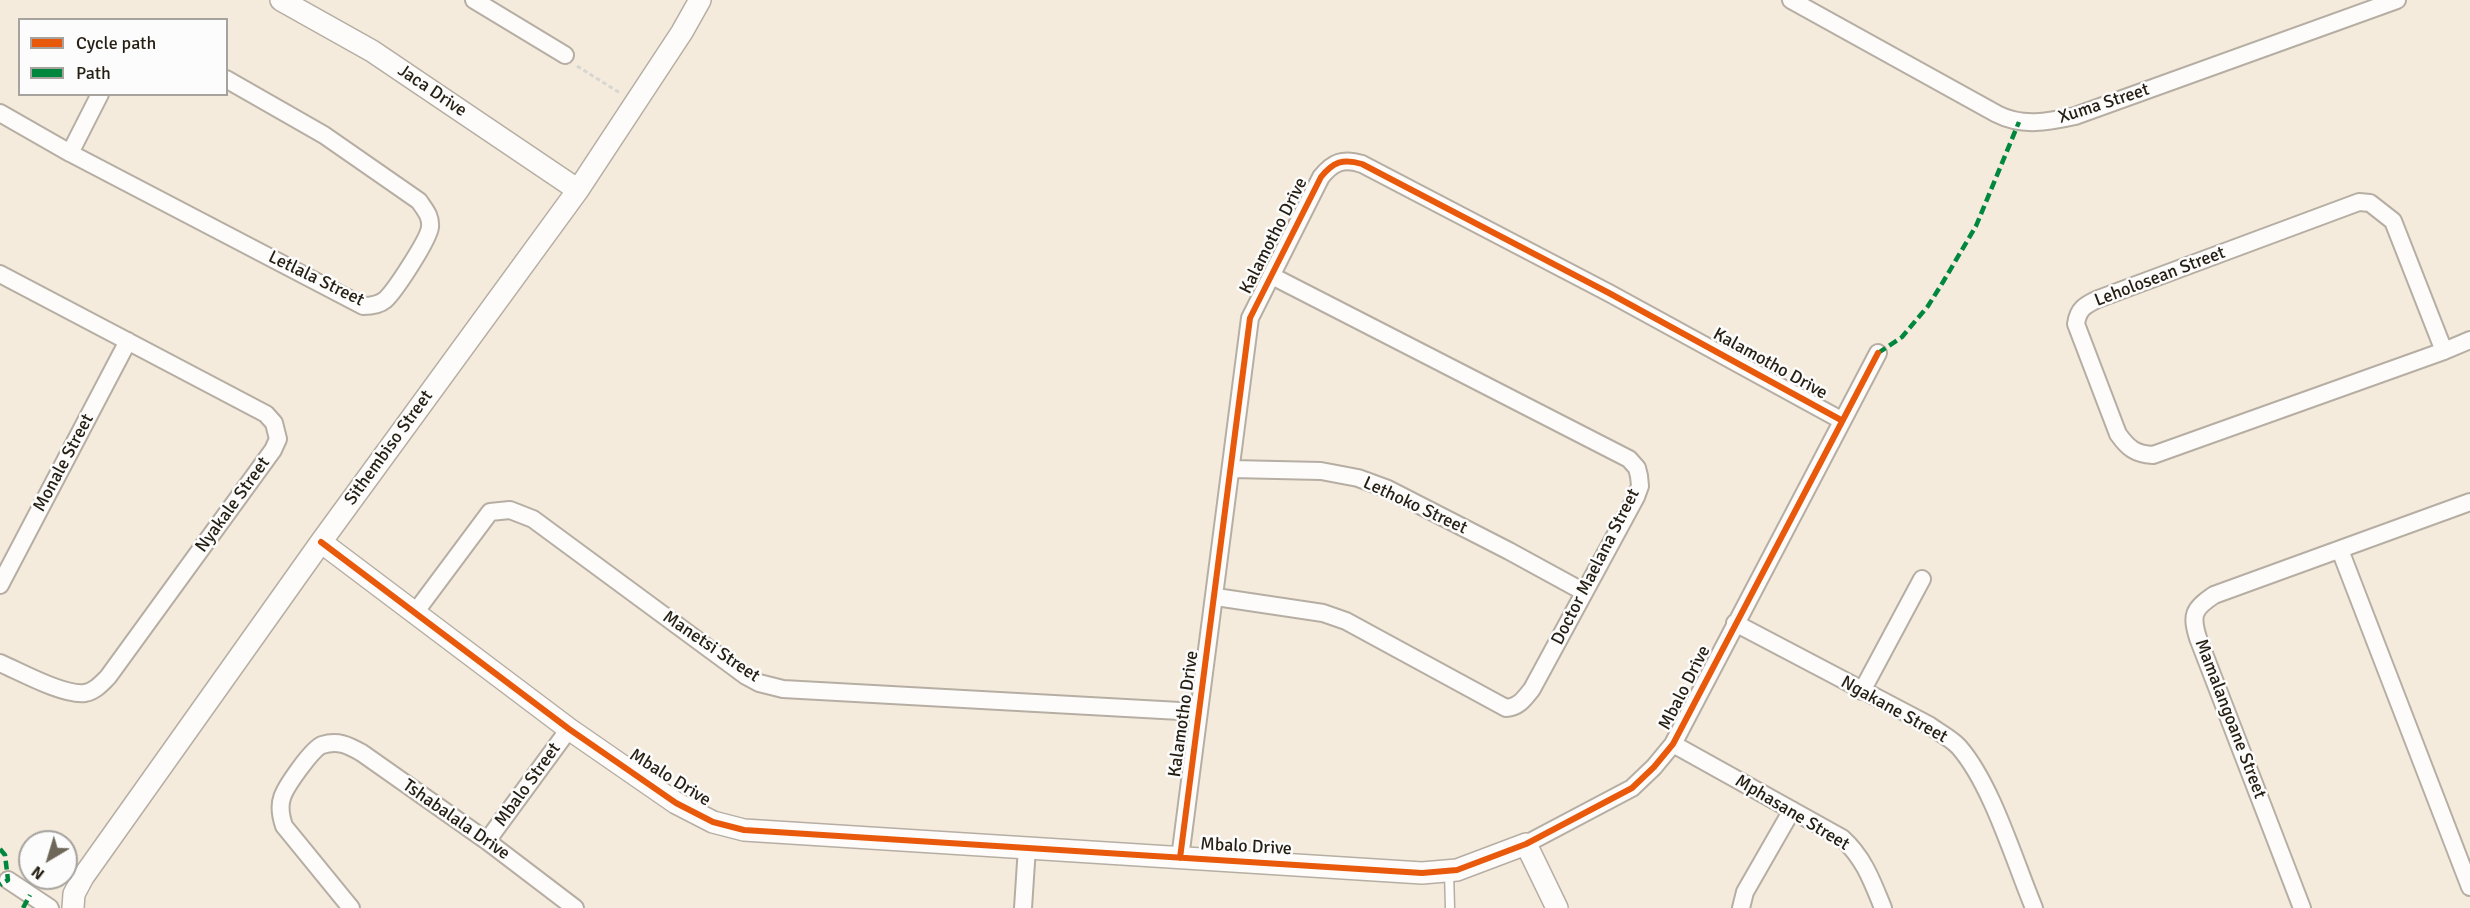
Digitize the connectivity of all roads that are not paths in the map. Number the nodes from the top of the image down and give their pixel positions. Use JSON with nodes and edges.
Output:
{"nodes":[{"id":1,"x":700,"y":0,"type":"edge"},
{"id":2,"x":1792,"y":0,"type":"edge"},
{"id":3,"x":2397,"y":0,"type":"edge"},
{"id":4,"x":478,"y":1,"type":"edge"},
{"id":5,"x":287,"y":2,"type":"edge"},
{"id":6,"x":565,"y":55,"type":"road end"},
{"id":7,"x":228,"y":80,"type":"edge"},
{"id":8,"x":99,"y":96,"type":"edge"},
{"id":9,"x":0,"y":113,"type":"edge"},
{"id":10,"x":70,"y":153,"type":"junction"},
{"id":11,"x":578,"y":190,"type":"junction"},
{"id":12,"x":1272,"y":276,"type":"junction"},
{"id":13,"x":2,"y":278,"type":"edge"},
{"id":14,"x":2470,"y":340,"type":"edge"},
{"id":15,"x":128,"y":341,"type":"junction"},
{"id":16,"x":2444,"y":351,"type":"junction"},
{"id":17,"x":1878,"y":353,"type":"dead end"},
{"id":18,"x":1841,"y":420,"type":"junction"},
{"id":19,"x":1232,"y":470,"type":"junction"},
{"id":20,"x":2470,"y":502,"type":"edge"},
{"id":21,"x":321,"y":542,"type":"junction"},
{"id":22,"x":2340,"y":550,"type":"junction"},
{"id":23,"x":1922,"y":579,"type":"dead end"},
{"id":24,"x":0,"y":585,"type":"edge"},
{"id":25,"x":1584,"y":592,"type":"junction"},
{"id":26,"x":1216,"y":597,"type":"junction"},
{"id":27,"x":414,"y":614,"type":"junction"},
{"id":28,"x":1735,"y":623,"type":"junction"},
{"id":29,"x":0,"y":663,"type":"edge"},
{"id":30,"x":1862,"y":692,"type":"junction"},
{"id":31,"x":1198,"y":712,"type":"junction"},
{"id":32,"x":569,"y":729,"type":"junction"},
{"id":33,"x":1673,"y":744,"type":"junction"},
{"id":34,"x":1792,"y":810,"type":"junction"},
{"id":35,"x":488,"y":841,"type":"junction"},
{"id":36,"x":1526,"y":844,"type":"junction"},
{"id":37,"x":1027,"y":847,"type":"junction"},
{"id":38,"x":1180,"y":858,"type":"junction"},
{"id":39,"x":1449,"y":871,"type":"junction"},
{"id":40,"x":8,"y":880,"type":"dead end"},
{"id":41,"x":2470,"y":887,"type":"edge"},
{"id":42,"x":74,"y":901,"type":"edge"},
{"id":43,"x":50,"y":908,"type":"edge"},
{"id":44,"x":351,"y":908,"type":"edge"},
{"id":45,"x":575,"y":908,"type":"edge"},
{"id":46,"x":1023,"y":908,"type":"edge"},
{"id":47,"x":1450,"y":908,"type":"edge"},
{"id":48,"x":1557,"y":908,"type":"edge"},
{"id":49,"x":1741,"y":908,"type":"edge"},
{"id":50,"x":1883,"y":908,"type":"edge"},
{"id":51,"x":2034,"y":908,"type":"edge"},
{"id":52,"x":2302,"y":908,"type":"edge"}],
"edges":[{"from":1,"to":11,"type":"street","name":"Sithembiso Street"},
{"from":2,"to":3,"type":"street","name":"Xuma Street"},
{"from":4,"to":6,"type":"street"},
{"from":5,"to":11,"type":"street","name":"Jaca Drive"},
{"from":7,"to":10,"type":"street","name":"Letlala Street"},
{"from":8,"to":10,"type":"street"},
{"from":9,"to":10,"type":"street","name":"Letlala Street"},
{"from":11,"to":21,"type":"street","name":"Sithembiso Street"},
{"from":12,"to":18,"type":"street","name":"Kalamotho Drive"},
{"from":12,"to":19,"type":"street","name":"Kalamotho Drive"},
{"from":12,"to":25,"type":"street","name":"Doctor Maelana Street"},
{"from":13,"to":15,"type":"street","name":"Nyakale Street"},
{"from":14,"to":16,"type":"street","name":"Leholosean Street"},
{"from":15,"to":24,"type":"street","name":"Monale Street"},
{"from":15,"to":29,"type":"street","name":"Nyakale Street"},
{"from":16,"to":16,"type":"street","name":"Leholosean Street"},
{"from":17,"to":18,"type":"street","name":"Mbalo Drive"},
{"from":18,"to":28,"type":"street","name":"Mbalo Drive"},
{"from":19,"to":25,"type":"street","name":"Lethoko Street"},
{"from":19,"to":26,"type":"street","name":"Kalamotho Drive"},
{"from":20,"to":22,"type":"street","name":"Mamalangoane Street"},
{"from":21,"to":27,"type":"street","name":"Mbalo Drive"},
{"from":21,"to":42,"type":"street","name":"Sithembiso Street"},
{"from":22,"to":41,"type":"street"},
{"from":22,"to":52,"type":"street","name":"Mamalangoane Street"},
{"from":23,"to":30,"type":"street"},
{"from":25,"to":26,"type":"street","name":"Doctor Maelana Street"},
{"from":26,"to":31,"type":"street","name":"Kalamotho Drive"},
{"from":27,"to":31,"type":"street","name":"Manetsi Street"},
{"from":27,"to":32,"type":"street","name":"Mbalo Drive"},
{"from":28,"to":30,"type":"street","name":"Ngakane Street"},
{"from":28,"to":33,"type":"street","name":"Mbalo Drive"},
{"from":30,"to":51,"type":"street","name":"Ngakane Street"},
{"from":31,"to":38,"type":"street","name":"Kalamotho Drive"},
{"from":32,"to":35,"type":"street","name":"Mbalo Street"},
{"from":32,"to":37,"type":"street","name":"Mbalo Drive"},
{"from":33,"to":34,"type":"street","name":"Mphasane Street"},
{"from":33,"to":36,"type":"street","name":"Mbalo Drive"},
{"from":34,"to":49,"type":"street"},
{"from":34,"to":50,"type":"street","name":"Mphasane Street"},
{"from":35,"to":44,"type":"street","name":"Tshabalala Drive"},
{"from":35,"to":45,"type":"street","name":"Tshabalala Drive"},
{"from":36,"to":39,"type":"street","name":"Mbalo Drive"},
{"from":36,"to":48,"type":"street"},
{"from":37,"to":38,"type":"street","name":"Mbalo Drive"},
{"from":37,"to":46,"type":"street"},
{"from":38,"to":39,"type":"street","name":"Mbalo Drive"},
{"from":39,"to":47,"type":"lane"},
{"from":40,"to":43,"type":"street"}]}
